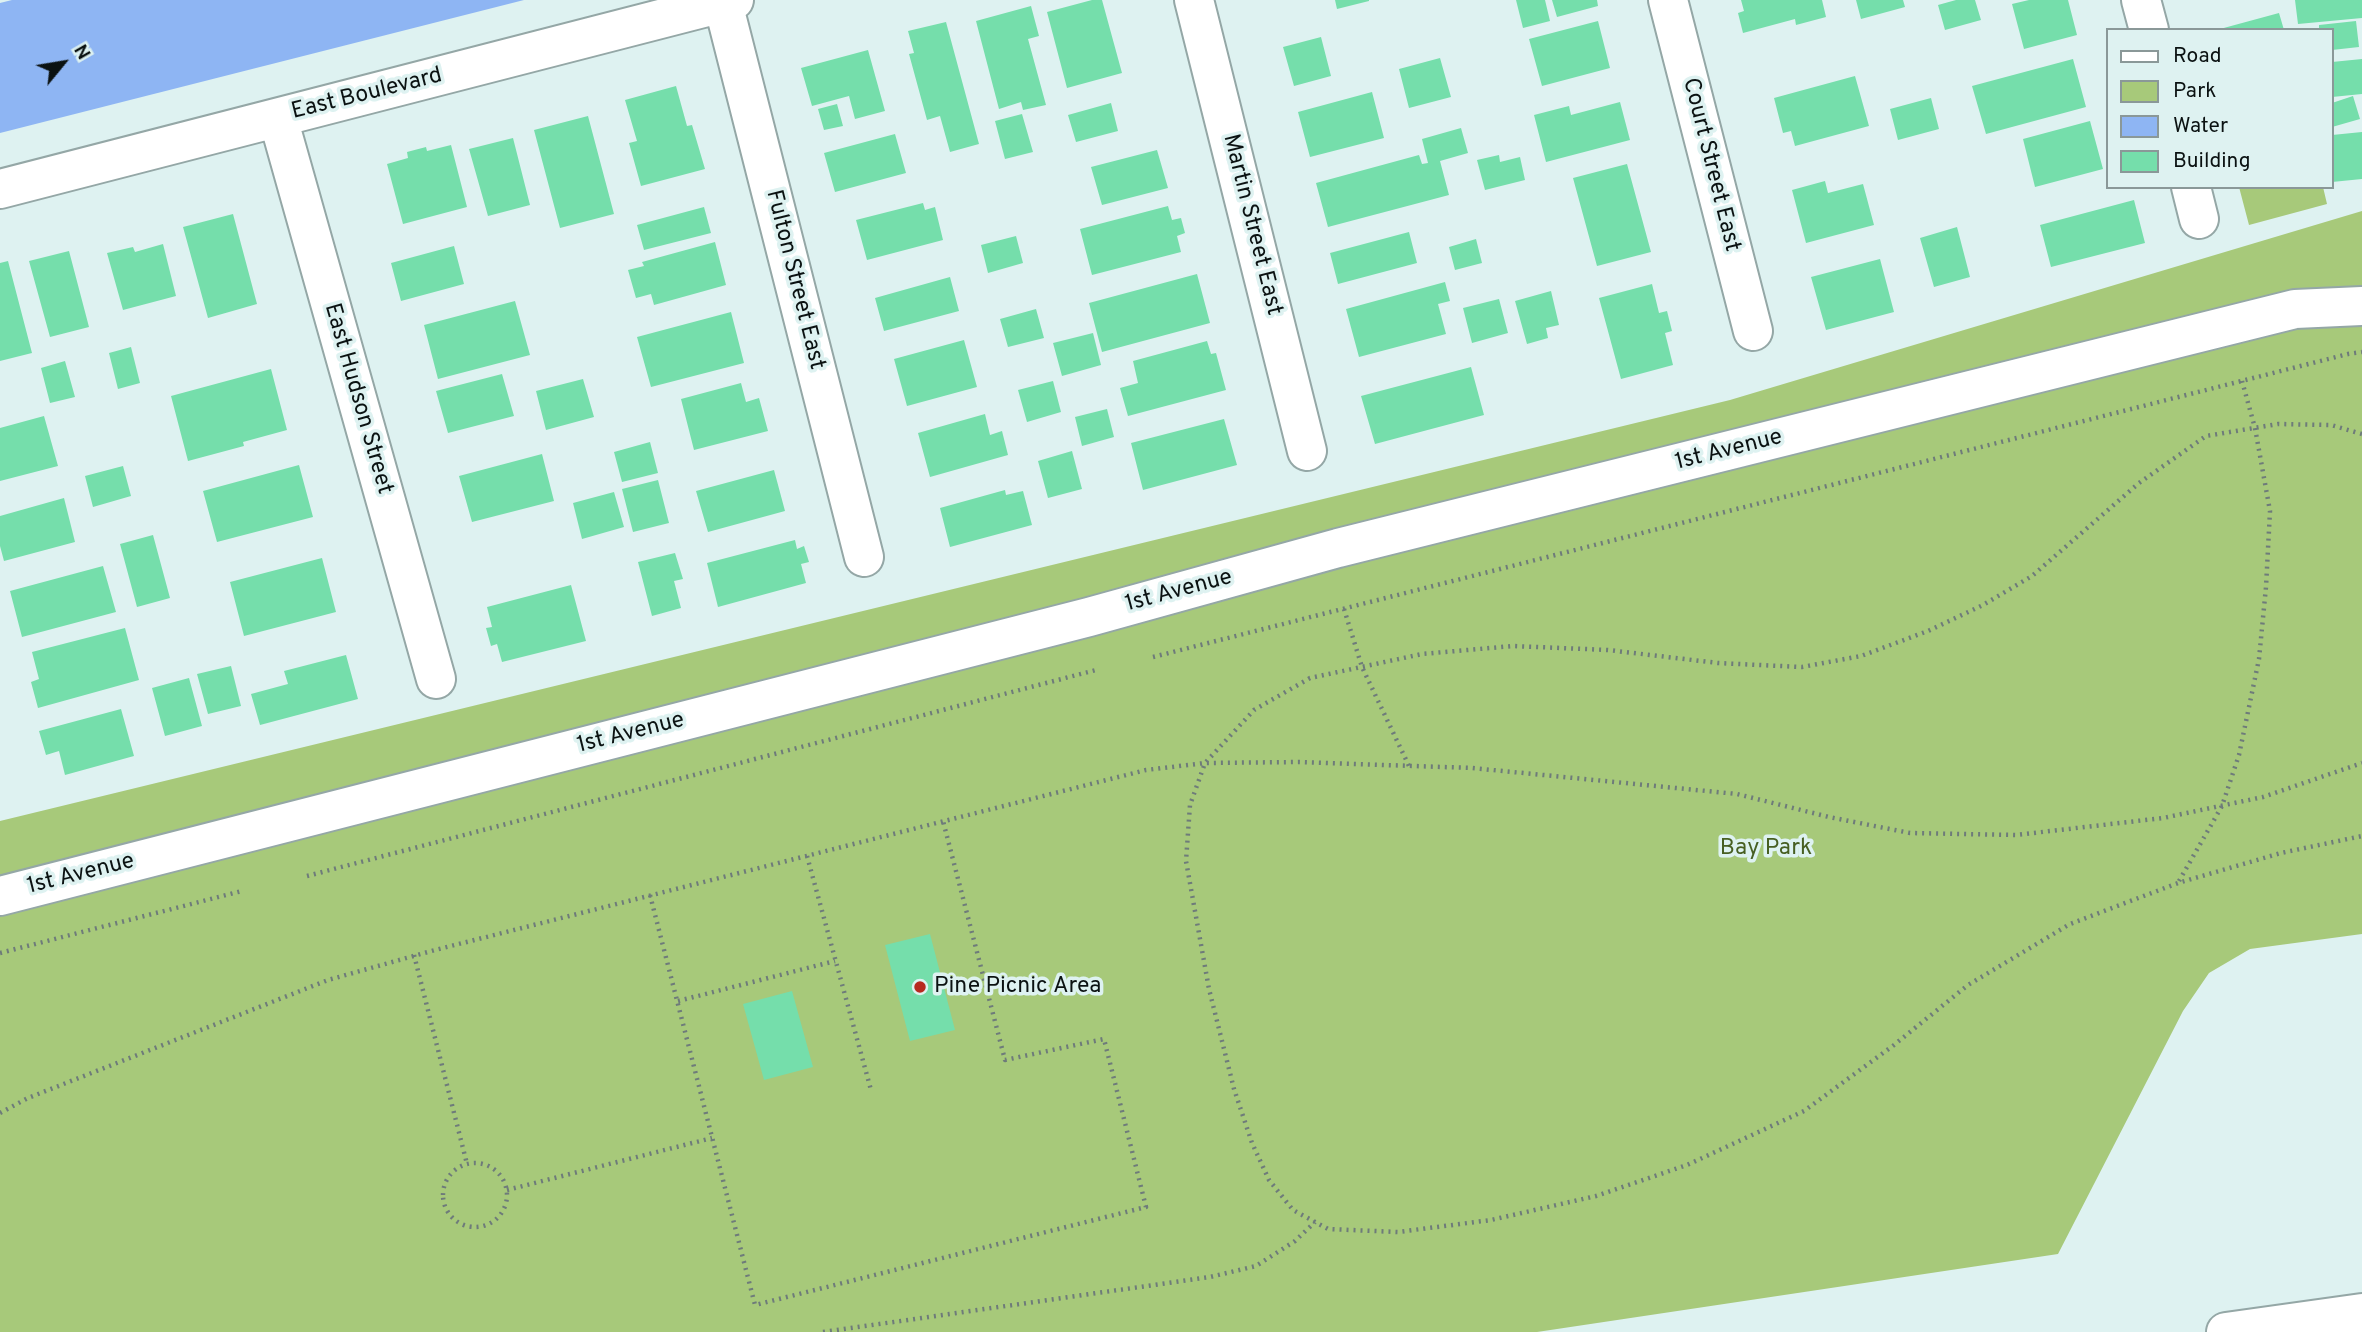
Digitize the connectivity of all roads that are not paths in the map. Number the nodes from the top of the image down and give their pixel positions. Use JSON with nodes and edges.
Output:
{"nodes":[{"id":1,"x":1194,"y":0,"type":"edge"},
{"id":2,"x":1668,"y":0,"type":"edge"},
{"id":3,"x":2141,"y":0,"type":"edge"},
{"id":4,"x":729,"y":1,"type":"edge"},
{"id":5,"x":2148,"y":28,"type":"edge"},
{"id":6,"x":278,"y":118,"type":"junction"},
{"id":7,"x":0,"y":188,"type":"edge"},
{"id":8,"x":2362,"y":306,"type":"edge"},
{"id":9,"x":1753,"y":331,"type":"dead end"},
{"id":10,"x":1307,"y":451,"type":"dead end"},
{"id":11,"x":864,"y":557,"type":"dead end"},
{"id":12,"x":436,"y":679,"type":"dead end"},
{"id":13,"x":0,"y":896,"type":"edge"},
{"id":14,"x":2362,"y":1313,"type":"edge"},
{"id":15,"x":2226,"y":1332,"type":"edge"}],
"edges":[{"from":1,"to":10,"type":"street","name":"Martin Street East"},
{"from":2,"to":9,"type":"street","name":"Court Street East"},
{"from":3,"to":5,"type":"street"},
{"from":4,"to":6,"type":"street","name":"East Boulevard"},
{"from":4,"to":11,"type":"street","name":"Fulton Street East"},
{"from":6,"to":7,"type":"street","name":"East Boulevard"},
{"from":6,"to":12,"type":"street","name":"East Hudson Street"},
{"from":8,"to":13,"type":"street","name":"1st Avenue"},
{"from":14,"to":15,"type":"street"}]}
